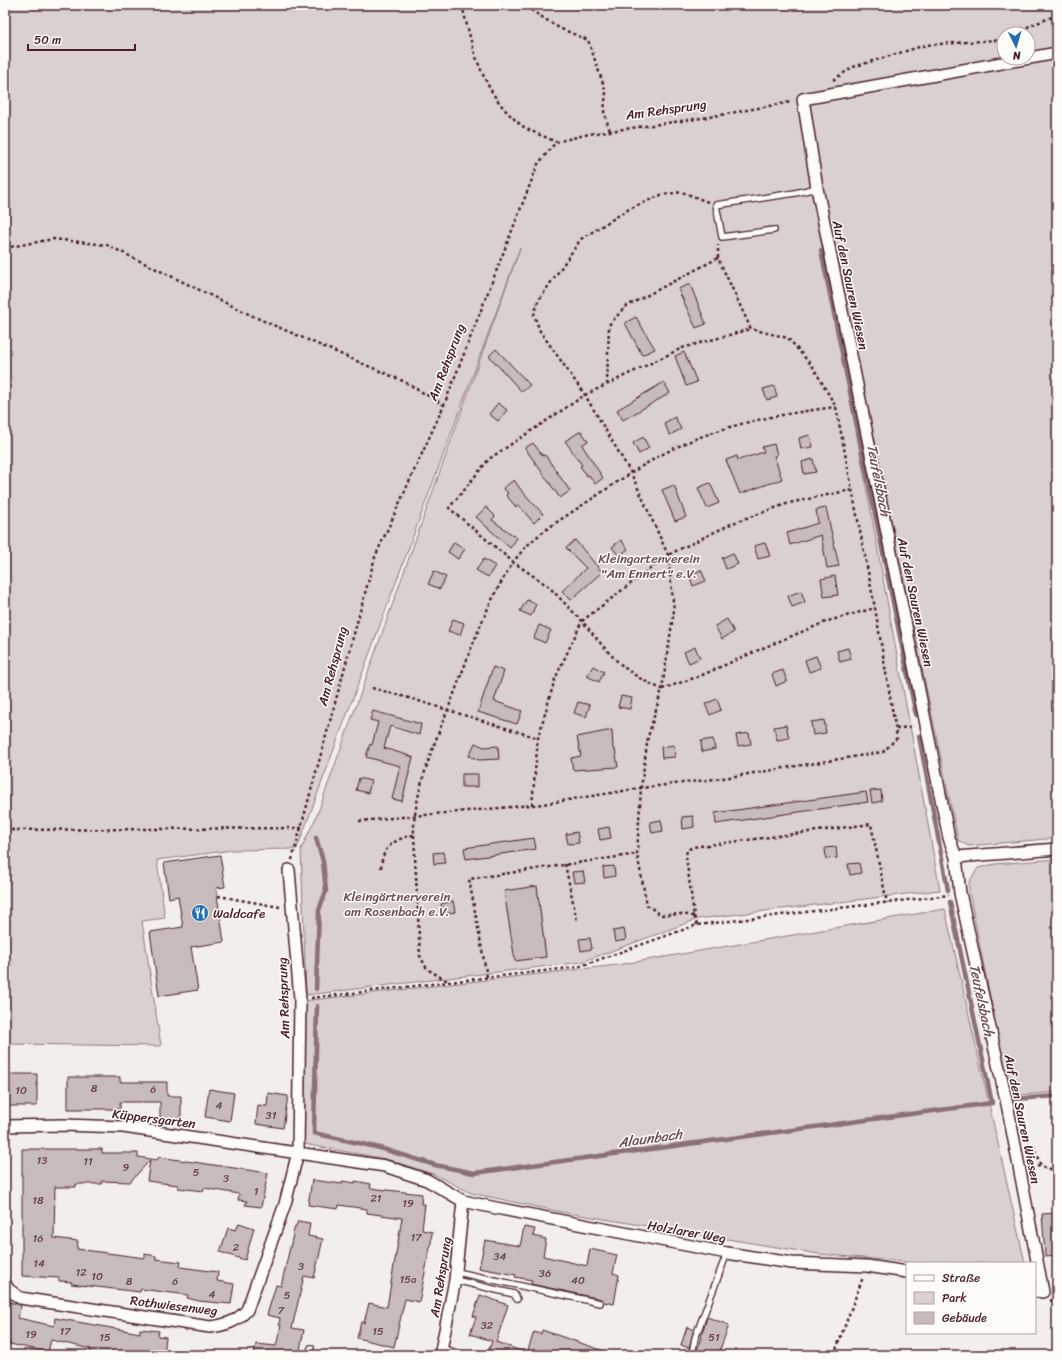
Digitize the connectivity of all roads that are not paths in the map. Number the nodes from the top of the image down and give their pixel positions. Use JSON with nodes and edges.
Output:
{"nodes":[{"id":1,"x":1057,"y":53,"type":"edge"},
{"id":2,"x":817,"y":188,"type":"junction"},
{"id":3,"x":774,"y":230,"type":"dead end"},
{"id":4,"x":1057,"y":850,"type":"edge"},
{"id":5,"x":956,"y":857,"type":"junction"},
{"id":6,"x":289,"y":870,"type":"road end"},
{"id":7,"x":5,"y":1126,"type":"edge"},
{"id":8,"x":298,"y":1152,"type":"junction"},
{"id":9,"x":463,"y":1201,"type":"junction"},
{"id":10,"x":727,"y":1253,"type":"junction"},
{"id":11,"x":1034,"y":1262,"type":"edge"},
{"id":12,"x":906,"y":1272,"type":"edge"},
{"id":13,"x":1036,"y":1274,"type":"edge"},
{"id":14,"x":456,"y":1276,"type":"junction"},
{"id":15,"x":5,"y":1283,"type":"edge"},
{"id":16,"x":1039,"y":1292,"type":"edge"},
{"id":17,"x":517,"y":1300,"type":"dead end"},
{"id":18,"x":600,"y":1303,"type":"dead end"},
{"id":19,"x":311,"y":1348,"type":"dead end"},
{"id":20,"x":693,"y":1349,"type":"dead end"},
{"id":21,"x":441,"y":1352,"type":"edge"},
{"id":22,"x":309,"y":1355,"type":"edge"},
{"id":23,"x":463,"y":1355,"type":"edge"}],
"edges":[{"from":1,"to":2,"type":"street","name":"Auf den Sauren Wiesen"},
{"from":2,"to":3,"type":"lane"},
{"from":2,"to":5,"type":"street","name":"Auf den Sauren Wiesen"},
{"from":4,"to":5,"type":"street"},
{"from":5,"to":11,"type":"street","name":"Auf den Sauren Wiesen"},
{"from":6,"to":8,"type":"street","name":"Am Rehsprung"},
{"from":7,"to":8,"type":"street","name":"Küppersgarten"},
{"from":8,"to":9,"type":"street"},
{"from":8,"to":15,"type":"street","name":"Rothwiesenweg"},
{"from":9,"to":10,"type":"street","name":"Holzlarer Weg"},
{"from":9,"to":14,"type":"street","name":"Am Rehsprung"},
{"from":10,"to":12,"type":"street","name":"Holzlarer Weg"},
{"from":10,"to":20,"type":"lane"},
{"from":13,"to":16,"type":"street","name":"Auf den Sauren Wiesen"},
{"from":14,"to":17,"type":"lane"},
{"from":14,"to":18,"type":"lane"},
{"from":14,"to":21,"type":"street","name":"Am Rehsprung"},
{"from":19,"to":22,"type":"lane"},
{"from":21,"to":23,"type":"lane"}]}
